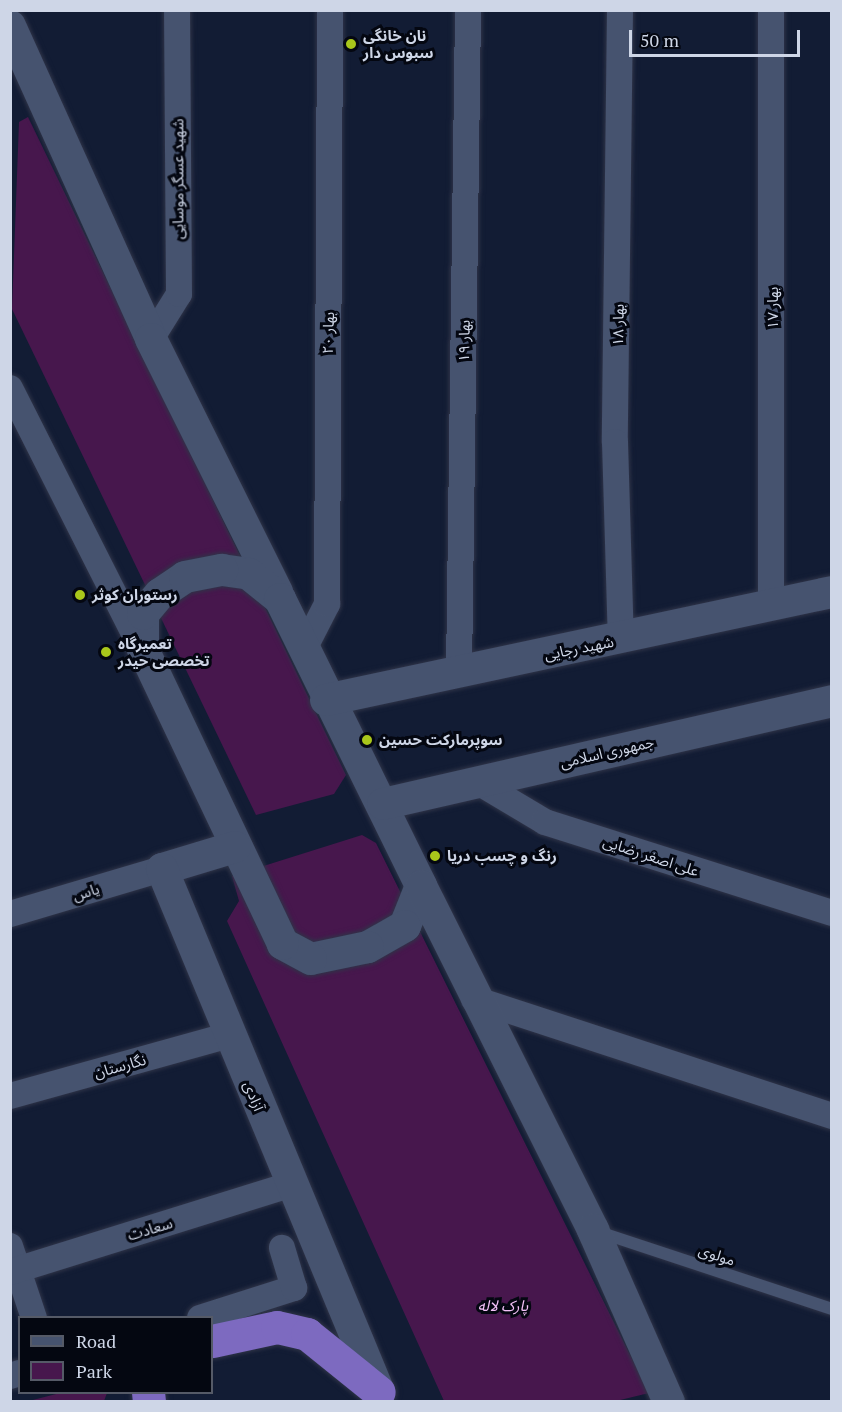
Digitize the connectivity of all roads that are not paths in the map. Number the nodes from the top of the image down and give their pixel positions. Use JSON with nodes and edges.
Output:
{"nodes":[{"id":1,"x":177,"y":10,"type":"edge"},
{"id":2,"x":330,"y":10,"type":"edge"},
{"id":3,"x":468,"y":10,"type":"edge"},
{"id":4,"x":620,"y":10,"type":"edge"},
{"id":5,"x":771,"y":10,"type":"edge"},
{"id":6,"x":10,"y":26,"type":"edge"},
{"id":7,"x":151,"y":339,"type":"junction"},
{"id":8,"x":10,"y":388,"type":"edge"},
{"id":9,"x":831,"y":592,"type":"edge"},
{"id":10,"x":280,"y":598,"type":"junction"},
{"id":11,"x":771,"y":605,"type":"junction"},
{"id":12,"x":621,"y":639,"type":"junction"},
{"id":13,"x":143,"y":649,"type":"junction"},
{"id":14,"x":303,"y":649,"type":"junction"},
{"id":15,"x":459,"y":672,"type":"junction"},
{"id":16,"x":326,"y":700,"type":"junction"},
{"id":17,"x":830,"y":702,"type":"edge"},
{"id":18,"x":478,"y":782,"type":"junction"},
{"id":19,"x":383,"y":804,"type":"junction"},
{"id":20,"x":235,"y":847,"type":"junction"},
{"id":21,"x":162,"y":869,"type":"junction"},
{"id":22,"x":421,"y":886,"type":"junction"},
{"id":23,"x":831,"y":913,"type":"edge"},
{"id":24,"x":10,"y":914,"type":"edge"},
{"id":25,"x":474,"y":999,"type":"junction"},
{"id":26,"x":230,"y":1035,"type":"junction"},
{"id":27,"x":10,"y":1096,"type":"edge"},
{"id":28,"x":831,"y":1116,"type":"edge"},
{"id":29,"x":290,"y":1185,"type":"junction"},
{"id":30,"x":593,"y":1230,"type":"junction"},
{"id":31,"x":10,"y":1246,"type":"edge"},
{"id":32,"x":282,"y":1248,"type":"dead end"},
{"id":33,"x":14,"y":1271,"type":"edge"},
{"id":34,"x":831,"y":1309,"type":"edge"},
{"id":35,"x":34,"y":1316,"type":"edge"},
{"id":36,"x":203,"y":1316,"type":"edge"},
{"id":37,"x":213,"y":1341,"type":"edge"},
{"id":38,"x":379,"y":1392,"type":"joint"},
{"id":39,"x":669,"y":1401,"type":"edge"}],
"edges":[{"from":1,"to":7,"type":"street","name":"شهید عسگر موسایی"},
{"from":2,"to":14,"type":"street","name":"بهار ۲۰"},
{"from":3,"to":15,"type":"street","name":"بهار ۱۹"},
{"from":4,"to":12,"type":"street","name":"بهار ۱۸"},
{"from":5,"to":11,"type":"street","name":"بهار ۱۷"},
{"from":6,"to":7,"type":"street"},
{"from":7,"to":10,"type":"street"},
{"from":8,"to":13,"type":"street"},
{"from":9,"to":11,"type":"street","name":"شهید رجایی"},
{"from":10,"to":13,"type":"street"},
{"from":10,"to":14,"type":"street"},
{"from":11,"to":12,"type":"street","name":"شهید رجایی"},
{"from":12,"to":15,"type":"street","name":"شهید رجایی"},
{"from":13,"to":20,"type":"street"},
{"from":14,"to":16,"type":"street"},
{"from":15,"to":16,"type":"street","name":"شهید رجایی"},
{"from":16,"to":19,"type":"street"},
{"from":17,"to":18,"type":"street","name":"جمهوری اسلامی"},
{"from":18,"to":19,"type":"street","name":"جمهوری اسلامی"},
{"from":18,"to":23,"type":"street","name":"علی اصغر رضایی"},
{"from":19,"to":22,"type":"street"},
{"from":20,"to":21,"type":"street"},
{"from":20,"to":22,"type":"street"},
{"from":21,"to":24,"type":"street","name":"یاس"},
{"from":21,"to":26,"type":"street","name":"آزادی"},
{"from":22,"to":25,"type":"street"},
{"from":25,"to":28,"type":"street"},
{"from":25,"to":30,"type":"street"},
{"from":26,"to":27,"type":"street","name":"نگارستان"},
{"from":26,"to":29,"type":"street","name":"آزادی"},
{"from":29,"to":33,"type":"street","name":"سعادت"},
{"from":29,"to":38,"type":"street","name":"آزادی"},
{"from":30,"to":34,"type":"lane","name":"مولوی"},
{"from":30,"to":39,"type":"street"},
{"from":31,"to":33,"type":"street"},
{"from":32,"to":36,"type":"street"},
{"from":33,"to":35,"type":"street"},
{"from":37,"to":38,"type":"highway"}]}
